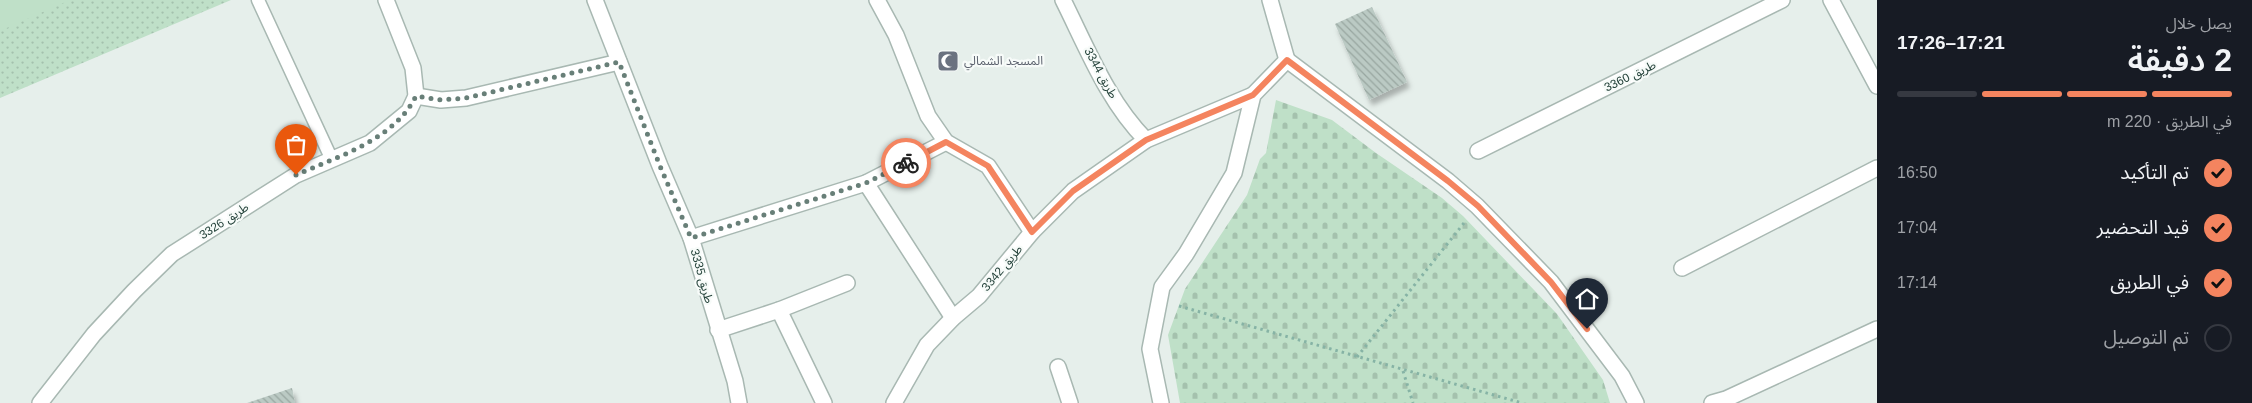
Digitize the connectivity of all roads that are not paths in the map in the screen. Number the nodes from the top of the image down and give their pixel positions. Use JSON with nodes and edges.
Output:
{"nodes":[{"id":1,"x":258,"y":0,"type":"edge"},
{"id":2,"x":386,"y":0,"type":"edge"},
{"id":3,"x":594,"y":0,"type":"edge"},
{"id":4,"x":877,"y":0,"type":"edge"},
{"id":5,"x":1063,"y":0,"type":"edge"},
{"id":6,"x":1270,"y":0,"type":"edge"},
{"id":7,"x":1782,"y":0,"type":"edge"},
{"id":8,"x":1831,"y":0,"type":"edge"},
{"id":9,"x":1287,"y":60,"type":"junction"},
{"id":10,"x":619,"y":62,"type":"junction"},
{"id":11,"x":1873,"y":68,"type":"edge"},
{"id":12,"x":1877,"y":86,"type":"edge"},
{"id":13,"x":1253,"y":95,"type":"junction"},
{"id":14,"x":416,"y":96,"type":"junction"},
{"id":15,"x":1146,"y":140,"type":"junction"},
{"id":16,"x":946,"y":142,"type":"junction"},
{"id":17,"x":1478,"y":151,"type":"dead end"},
{"id":18,"x":332,"y":160,"type":"junction"},
{"id":19,"x":1877,"y":168,"type":"edge"},
{"id":20,"x":866,"y":183,"type":"junction"},
{"id":21,"x":1032,"y":232,"type":"junction"},
{"id":22,"x":691,"y":238,"type":"junction"},
{"id":23,"x":1682,"y":268,"type":"dead end"},
{"id":24,"x":847,"y":283,"type":"dead end"},
{"id":25,"x":779,"y":310,"type":"junction"},
{"id":26,"x":953,"y":318,"type":"junction"},
{"id":27,"x":1877,"y":329,"type":"edge"},
{"id":28,"x":718,"y":330,"type":"junction"},
{"id":29,"x":1058,"y":367,"type":"dead end"},
{"id":30,"x":40,"y":403,"type":"edge"},
{"id":31,"x":739,"y":403,"type":"edge"},
{"id":32,"x":824,"y":403,"type":"edge"},
{"id":33,"x":894,"y":403,"type":"edge"},
{"id":34,"x":1070,"y":403,"type":"edge"},
{"id":35,"x":1161,"y":403,"type":"edge"},
{"id":36,"x":1636,"y":403,"type":"edge"},
{"id":37,"x":1712,"y":403,"type":"edge"}],
"edges":[{"from":1,"to":18,"type":"lane"},
{"from":2,"to":14,"type":"street"},
{"from":3,"to":10,"type":"street","name":"طريق 3335"},
{"from":4,"to":16,"type":"street"},
{"from":5,"to":15,"type":"street","name":"طريق 3344"},
{"from":6,"to":9,"type":"street"},
{"from":7,"to":17,"type":"street","name":"طريق 3360"},
{"from":8,"to":11,"type":"street"},
{"from":9,"to":13,"type":"street"},
{"from":9,"to":36,"type":"street"},
{"from":10,"to":14,"type":"street"},
{"from":10,"to":22,"type":"street","name":"طريق 3335"},
{"from":11,"to":12,"type":"street"},
{"from":13,"to":15,"type":"street","name":"طريق 3342"},
{"from":13,"to":35,"type":"street"},
{"from":14,"to":18,"type":"street","name":"طريق 3326"},
{"from":15,"to":21,"type":"street","name":"طريق 3342"},
{"from":16,"to":20,"type":"street"},
{"from":16,"to":21,"type":"street"},
{"from":18,"to":30,"type":"street","name":"طريق 3326"},
{"from":19,"to":23,"type":"street"},
{"from":20,"to":22,"type":"street"},
{"from":20,"to":26,"type":"street"},
{"from":21,"to":26,"type":"street","name":"طريق 3342"},
{"from":22,"to":28,"type":"street","name":"طريق 3335"},
{"from":24,"to":25,"type":"street"},
{"from":25,"to":28,"type":"street"},
{"from":25,"to":32,"type":"street"},
{"from":26,"to":33,"type":"street","name":"طريق 3342"},
{"from":27,"to":37,"type":"street"},
{"from":28,"to":31,"type":"street","name":"طريق 3335"},
{"from":29,"to":34,"type":"street"}]}
